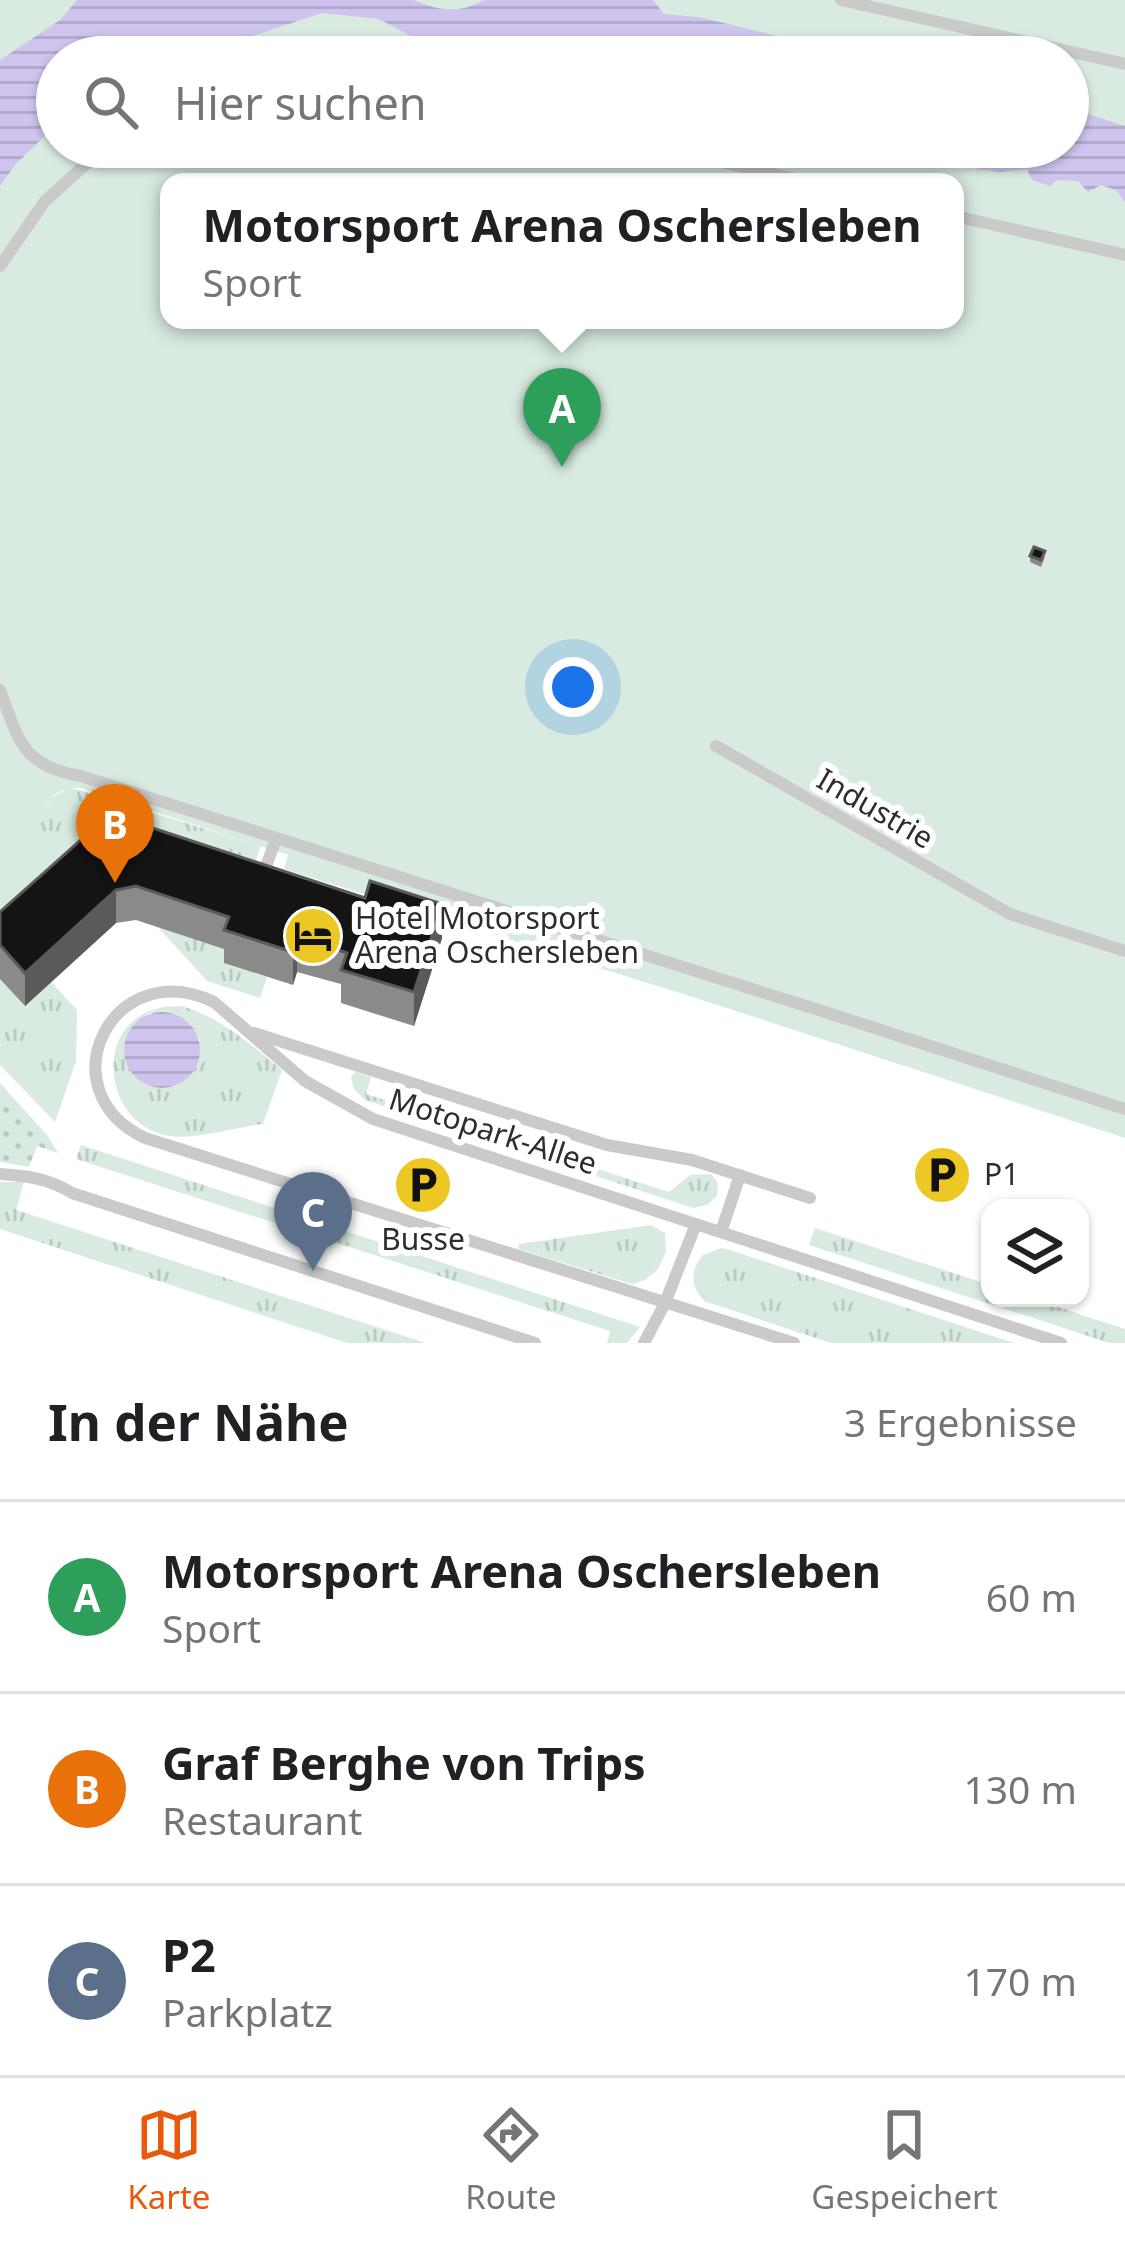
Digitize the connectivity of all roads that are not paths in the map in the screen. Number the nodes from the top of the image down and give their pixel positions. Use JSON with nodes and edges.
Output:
{"nodes":[{"id":1,"x":841,"y":0,"type":"edge"},
{"id":2,"x":1001,"y":36,"type":"edge"},
{"id":3,"x":1089,"y":56,"type":"edge"},
{"id":4,"x":1125,"y":64,"type":"edge"},
{"id":5,"x":82,"y":168,"type":"edge"},
{"id":6,"x":964,"y":218,"type":"edge"},
{"id":7,"x":1125,"y":255,"type":"edge"},
{"id":8,"x":0,"y":266,"type":"edge"},
{"id":9,"x":0,"y":690,"type":"edge"},
{"id":10,"x":716,"y":746,"type":"dead end"},
{"id":11,"x":276,"y":839,"type":"junction"},
{"id":12,"x":257,"y":890,"type":"edge"},
{"id":13,"x":1125,"y":951,"type":"edge"},
{"id":14,"x":250,"y":1033,"type":"junction"},
{"id":15,"x":1125,"y":1109,"type":"edge"},
{"id":16,"x":0,"y":1174,"type":"edge"},
{"id":17,"x":740,"y":1175,"type":"junction"},
{"id":18,"x":810,"y":1198,"type":"dead end"},
{"id":19,"x":696,"y":1224,"type":"junction"},
{"id":20,"x":721,"y":1232,"type":"junction"},
{"id":21,"x":665,"y":1303,"type":"junction"},
{"id":22,"x":536,"y":1343,"type":"edge"},
{"id":23,"x":644,"y":1343,"type":"edge"},
{"id":24,"x":794,"y":1343,"type":"edge"},
{"id":25,"x":1061,"y":1343,"type":"edge"}],
"edges":[{"from":1,"to":2,"type":"lane"},
{"from":3,"to":4,"type":"lane"},
{"from":5,"to":8,"type":"lane"},
{"from":6,"to":7,"type":"lane"},
{"from":9,"to":11,"type":"lane"},
{"from":10,"to":13,"type":"lane","name":"Industrie"},
{"from":11,"to":12,"type":"lane"},
{"from":11,"to":15,"type":"lane"},
{"from":14,"to":17,"type":"lane"},
{"from":14,"to":19,"type":"lane","name":"Motopark-Allee"},
{"from":14,"to":21,"type":"lane","name":"Motopark-Allee"},
{"from":16,"to":22,"type":"lane"},
{"from":17,"to":18,"type":"lane"},
{"from":17,"to":20,"type":"lane"},
{"from":19,"to":20,"type":"lane","name":"Motopark-Allee"},
{"from":19,"to":21,"type":"lane"},
{"from":20,"to":25,"type":"lane","name":"Motopark-Allee"},
{"from":21,"to":23,"type":"lane"},
{"from":21,"to":24,"type":"lane","name":"Motopark-Allee"}]}
